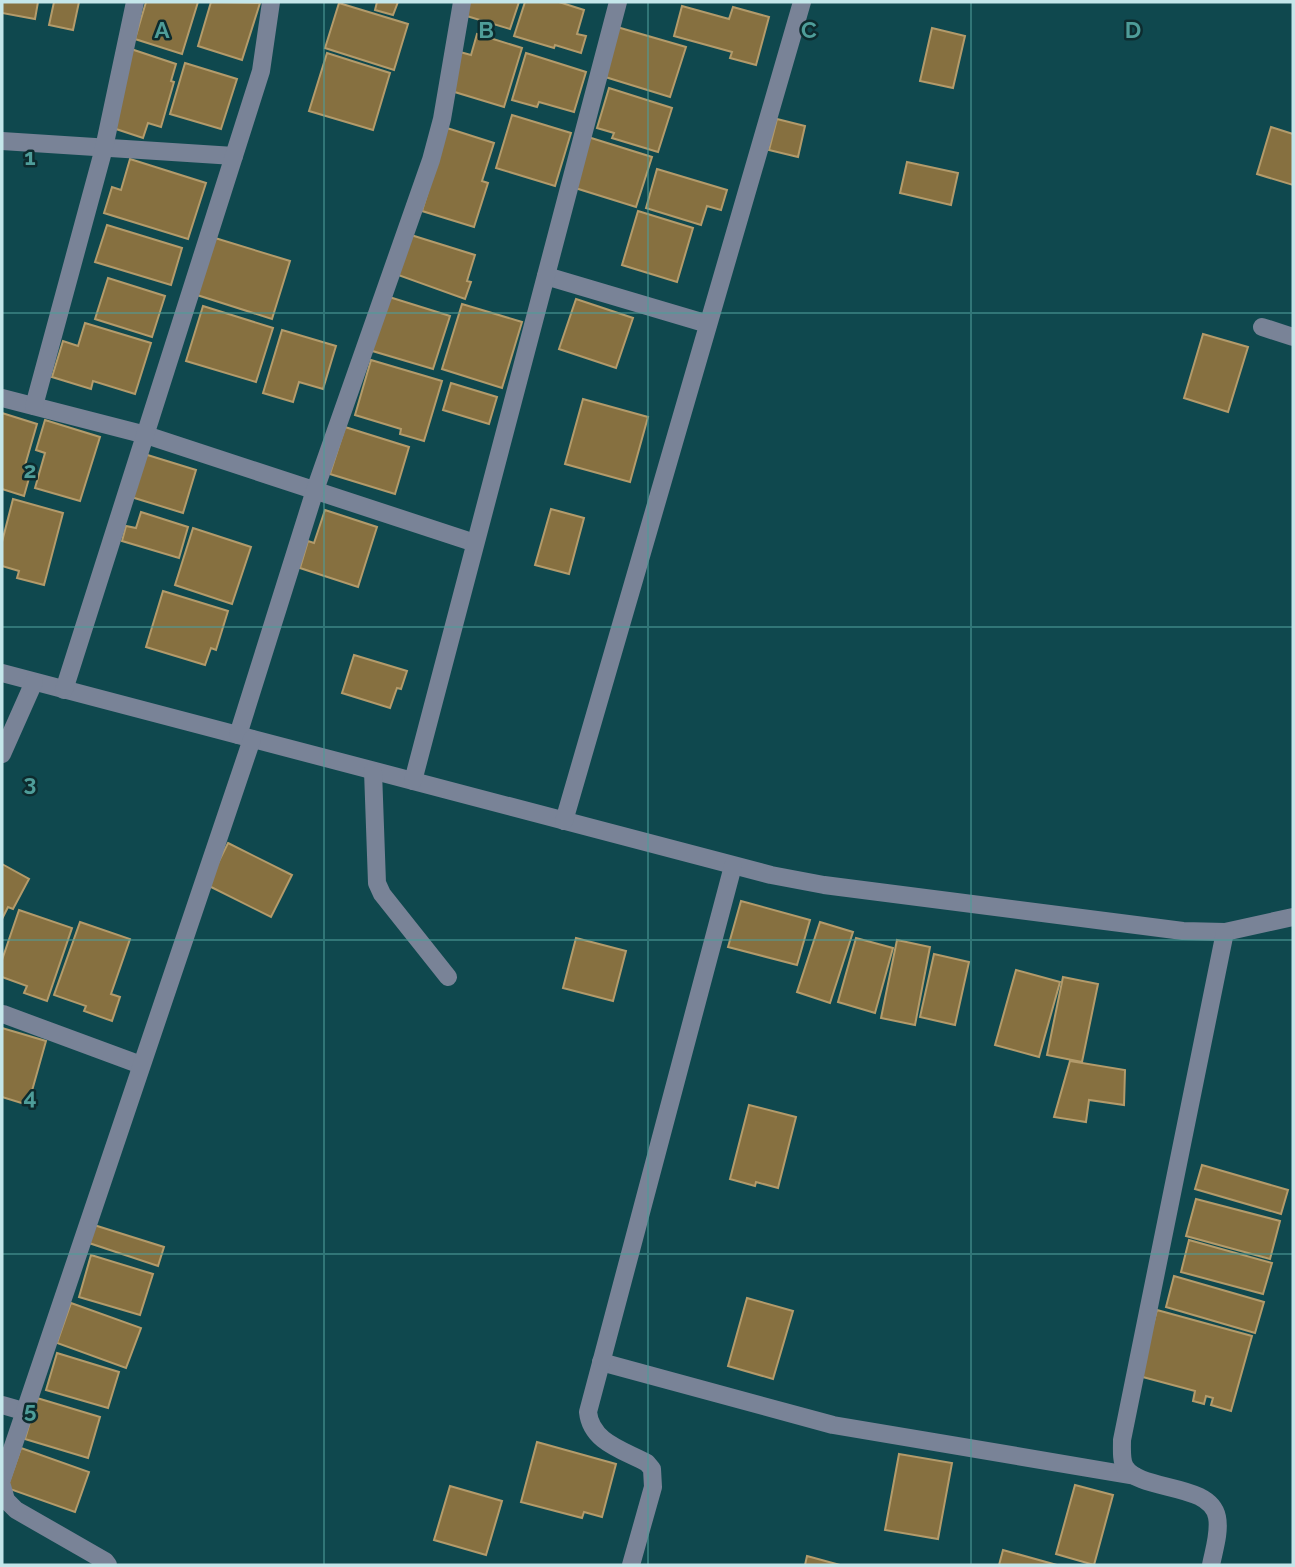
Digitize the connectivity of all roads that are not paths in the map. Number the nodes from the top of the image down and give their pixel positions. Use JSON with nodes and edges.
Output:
{"nodes":[{"id":1,"x":135,"y":2,"type":"edge"},
{"id":2,"x":271,"y":2,"type":"edge"},
{"id":3,"x":462,"y":2,"type":"edge"},
{"id":4,"x":618,"y":2,"type":"edge"},
{"id":5,"x":802,"y":2,"type":"edge"},
{"id":6,"x":2,"y":141,"type":"edge"},
{"id":7,"x":104,"y":148,"type":"junction"},
{"id":8,"x":234,"y":156,"type":"junction"},
{"id":9,"x":546,"y":276,"type":"junction"},
{"id":10,"x":708,"y":324,"type":"junction"},
{"id":11,"x":1262,"y":327,"type":"dead end"},
{"id":12,"x":1293,"y":337,"type":"edge"},
{"id":13,"x":2,"y":398,"type":"edge"},
{"id":14,"x":34,"y":406,"type":"junction"},
{"id":15,"x":146,"y":435,"type":"junction"},
{"id":16,"x":315,"y":490,"type":"junction"},
{"id":17,"x":475,"y":544,"type":"junction"},
{"id":18,"x":2,"y":673,"type":"edge"},
{"id":19,"x":34,"y":682,"type":"junction"},
{"id":20,"x":64,"y":690,"type":"junction"},
{"id":21,"x":245,"y":737,"type":"junction"},
{"id":22,"x":2,"y":754,"type":"edge"},
{"id":23,"x":373,"y":771,"type":"junction"},
{"id":24,"x":413,"y":781,"type":"junction"},
{"id":25,"x":564,"y":821,"type":"junction"},
{"id":26,"x":733,"y":866,"type":"junction"},
{"id":27,"x":1293,"y":917,"type":"edge"},
{"id":28,"x":1225,"y":932,"type":"junction"},
{"id":29,"x":448,"y":977,"type":"dead end"},
{"id":30,"x":3,"y":1014,"type":"edge"},
{"id":31,"x":141,"y":1065,"type":"junction"},
{"id":32,"x":601,"y":1362,"type":"junction"},
{"id":33,"x":2,"y":1405,"type":"edge"},
{"id":34,"x":23,"y":1411,"type":"junction"},
{"id":35,"x":1135,"y":1476,"type":"junction"},
{"id":36,"x":2,"y":1479,"type":"edge"},
{"id":37,"x":2,"y":1486,"type":"edge"},
{"id":38,"x":108,"y":1565,"type":"edge"},
{"id":39,"x":631,"y":1565,"type":"edge"},
{"id":40,"x":1211,"y":1565,"type":"edge"}],
"edges":[{"from":1,"to":7,"type":"street"},
{"from":2,"to":8,"type":"street"},
{"from":3,"to":16,"type":"street"},
{"from":4,"to":9,"type":"street"},
{"from":5,"to":10,"type":"street"},
{"from":6,"to":7,"type":"street"},
{"from":7,"to":8,"type":"street"},
{"from":7,"to":14,"type":"street"},
{"from":8,"to":15,"type":"street"},
{"from":9,"to":10,"type":"street"},
{"from":9,"to":17,"type":"street"},
{"from":10,"to":25,"type":"street"},
{"from":11,"to":12,"type":"street"},
{"from":13,"to":14,"type":"street"},
{"from":14,"to":15,"type":"street"},
{"from":15,"to":16,"type":"street"},
{"from":15,"to":20,"type":"street"},
{"from":16,"to":17,"type":"street"},
{"from":16,"to":21,"type":"street"},
{"from":17,"to":24,"type":"street"},
{"from":18,"to":19,"type":"street"},
{"from":19,"to":20,"type":"street"},
{"from":19,"to":22,"type":"street"},
{"from":20,"to":21,"type":"street"},
{"from":21,"to":23,"type":"street"},
{"from":21,"to":31,"type":"street"},
{"from":23,"to":24,"type":"street"},
{"from":23,"to":29,"type":"street"},
{"from":24,"to":25,"type":"street"},
{"from":25,"to":26,"type":"street"},
{"from":26,"to":28,"type":"street"},
{"from":26,"to":32,"type":"street"},
{"from":27,"to":28,"type":"street"},
{"from":28,"to":35,"type":"street"},
{"from":30,"to":31,"type":"street"},
{"from":31,"to":34,"type":"street"},
{"from":32,"to":35,"type":"street"},
{"from":32,"to":39,"type":"street"},
{"from":33,"to":34,"type":"street"},
{"from":34,"to":36,"type":"street"},
{"from":35,"to":40,"type":"street"},
{"from":37,"to":38,"type":"street"}]}
